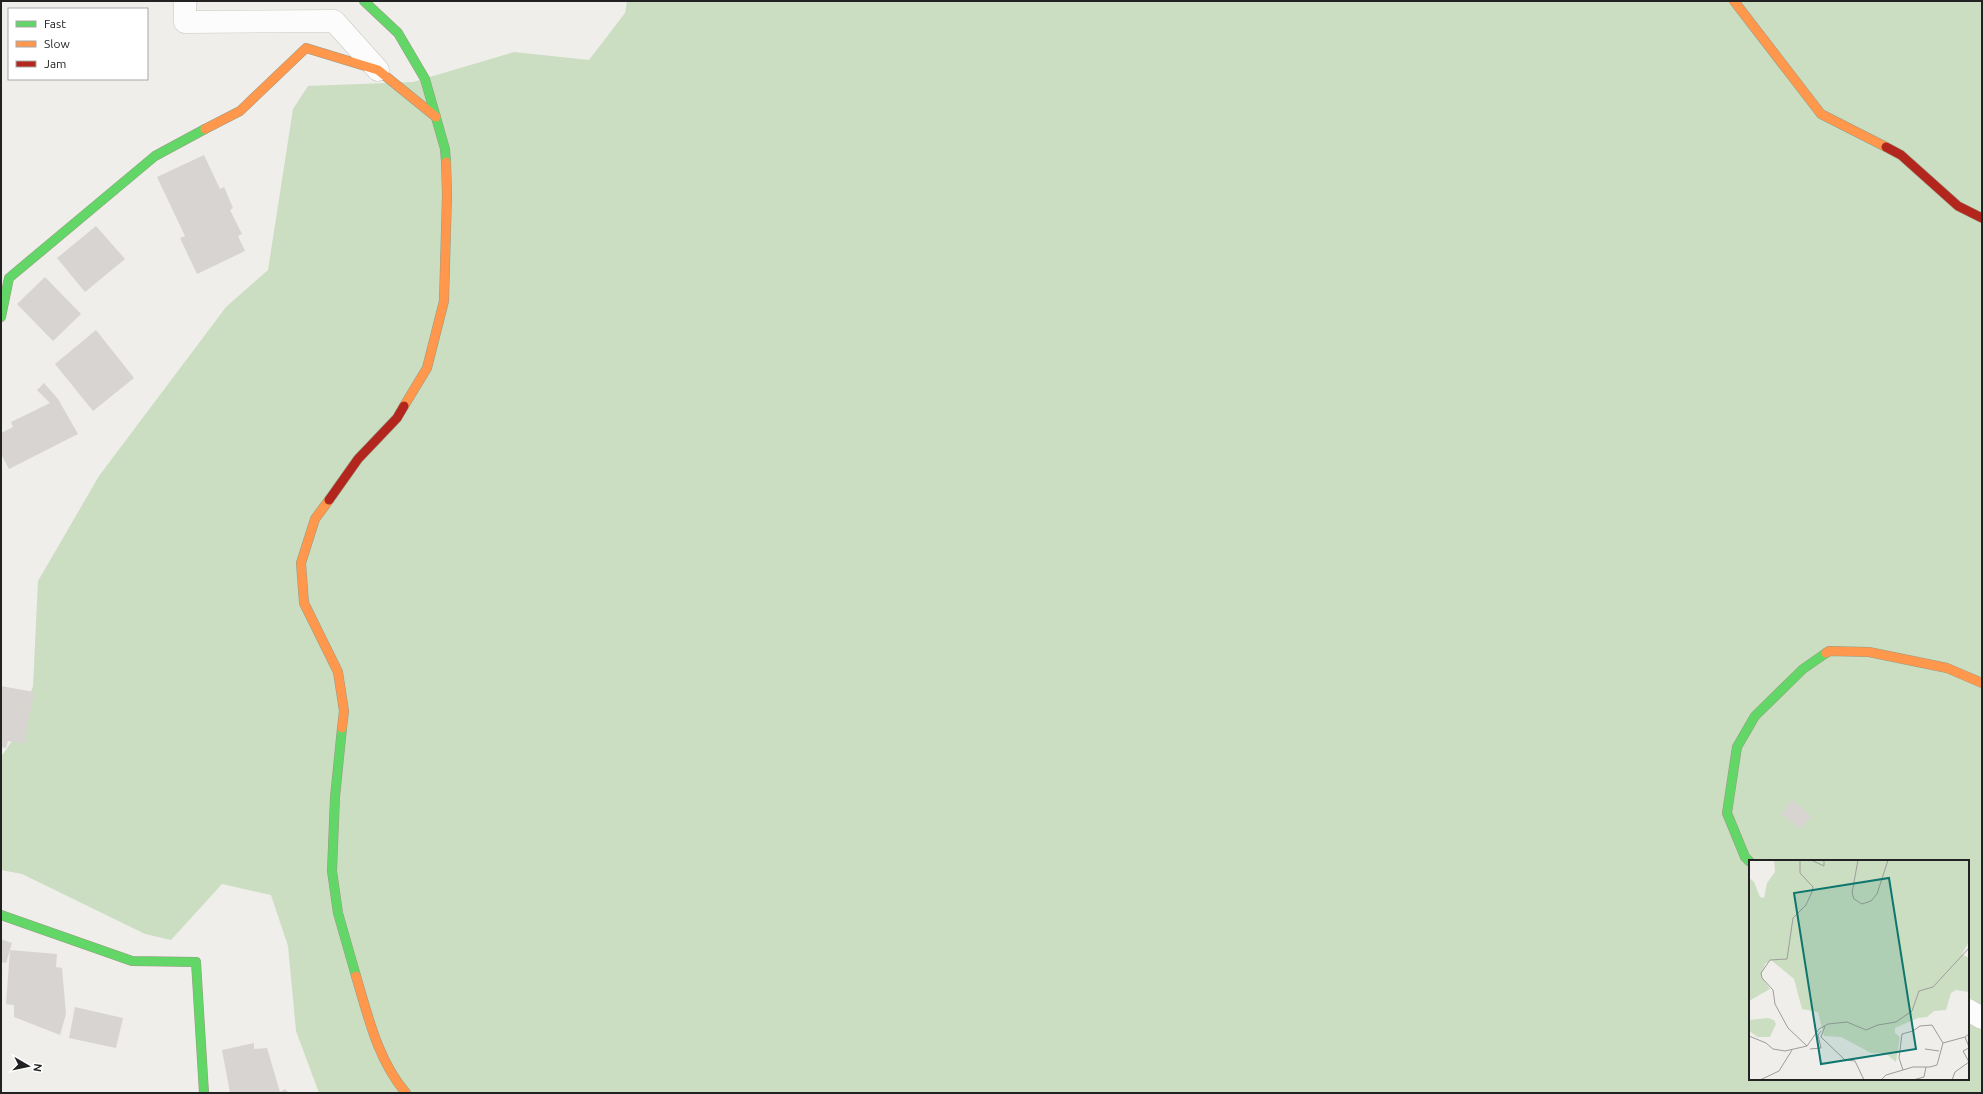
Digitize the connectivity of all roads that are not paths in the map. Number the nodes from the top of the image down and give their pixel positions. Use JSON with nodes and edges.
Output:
{"nodes":[{"id":1,"x":185,"y":1,"type":"edge"},
{"id":2,"x":364,"y":1,"type":"edge"},
{"id":3,"x":1734,"y":1,"type":"edge"},
{"id":4,"x":378,"y":70,"type":"junction"},
{"id":5,"x":436,"y":118,"type":"junction"},
{"id":6,"x":1982,"y":218,"type":"edge"},
{"id":7,"x":1,"y":316,"type":"edge"},
{"id":8,"x":1982,"y":683,"type":"edge"},
{"id":9,"x":1749,"y":861,"type":"edge"},
{"id":10,"x":1,"y":914,"type":"edge"},
{"id":11,"x":1969,"y":1011,"type":"edge"},
{"id":12,"x":1982,"y":1018,"type":"edge"},
{"id":13,"x":204,"y":1093,"type":"edge"},
{"id":14,"x":406,"y":1093,"type":"edge"}],
"edges":[{"from":1,"to":4,"type":"street"},
{"from":2,"to":5,"type":"street"},
{"from":3,"to":6,"type":"street"},
{"from":4,"to":5,"type":"street"},
{"from":4,"to":7,"type":"street"},
{"from":5,"to":14,"type":"street"},
{"from":8,"to":9,"type":"street"},
{"from":10,"to":13,"type":"street"},
{"from":11,"to":12,"type":"street"}]}
